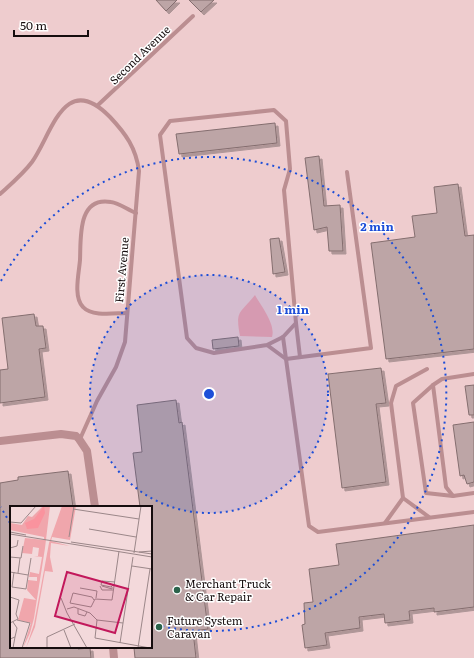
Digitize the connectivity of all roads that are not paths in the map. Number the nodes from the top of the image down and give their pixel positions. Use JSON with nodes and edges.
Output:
{"nodes":[{"id":1,"x":193,"y":16,"type":"dead end"},
{"id":2,"x":98,"y":105,"type":"junction"},
{"id":3,"x":347,"y":172,"type":"dead end"},
{"id":4,"x":0,"y":194,"type":"edge"},
{"id":5,"x":136,"y":213,"type":"junction"},
{"id":6,"x":127,"y":313,"type":"junction"},
{"id":7,"x":296,"y":324,"type":"junction"},
{"id":8,"x":283,"y":337,"type":"junction"},
{"id":9,"x":267,"y":345,"type":"junction"},
{"id":10,"x":300,"y":357,"type":"junction"},
{"id":11,"x":286,"y":359,"type":"junction"},
{"id":12,"x":427,"y":369,"type":"dead end"},
{"id":13,"x":474,"y":374,"type":"edge"},
{"id":14,"x":433,"y":385,"type":"junction"},
{"id":15,"x":79,"y":439,"type":"junction"},
{"id":16,"x":0,"y":442,"type":"edge"},
{"id":17,"x":474,"y":493,"type":"edge"},
{"id":18,"x":453,"y":496,"type":"junction"},
{"id":19,"x":403,"y":498,"type":"junction"},
{"id":20,"x":95,"y":506,"type":"edge"},
{"id":21,"x":474,"y":512,"type":"edge"},
{"id":22,"x":429,"y":518,"type":"junction"},
{"id":23,"x":385,"y":523,"type":"junction"},
{"id":24,"x":113,"y":648,"type":"edge"},
{"id":25,"x":114,"y":658,"type":"edge"}],
"edges":[{"from":1,"to":2,"type":"lane","name":"Second Avenue"},
{"from":2,"to":4,"type":"lane"},
{"from":2,"to":5,"type":"lane","name":"First Avenue"},
{"from":3,"to":10,"type":"lane"},
{"from":5,"to":6,"type":"lane","name":"First Avenue"},
{"from":5,"to":6,"type":"lane"},
{"from":6,"to":15,"type":"lane","name":"First Avenue"},
{"from":7,"to":8,"type":"lane"},
{"from":7,"to":9,"type":"lane"},
{"from":7,"to":10,"type":"lane"},
{"from":8,"to":9,"type":"lane"},
{"from":8,"to":11,"type":"lane"},
{"from":9,"to":11,"type":"lane"},
{"from":10,"to":11,"type":"lane"},
{"from":11,"to":23,"type":"lane"},
{"from":12,"to":19,"type":"lane"},
{"from":13,"to":14,"type":"lane"},
{"from":14,"to":18,"type":"lane"},
{"from":14,"to":18,"type":"lane"},
{"from":15,"to":16,"type":"street"},
{"from":15,"to":20,"type":"street"},
{"from":17,"to":18,"type":"lane"},
{"from":19,"to":22,"type":"lane"},
{"from":19,"to":23,"type":"lane"},
{"from":21,"to":22,"type":"lane"},
{"from":22,"to":23,"type":"lane"},
{"from":24,"to":25,"type":"street"}]}
